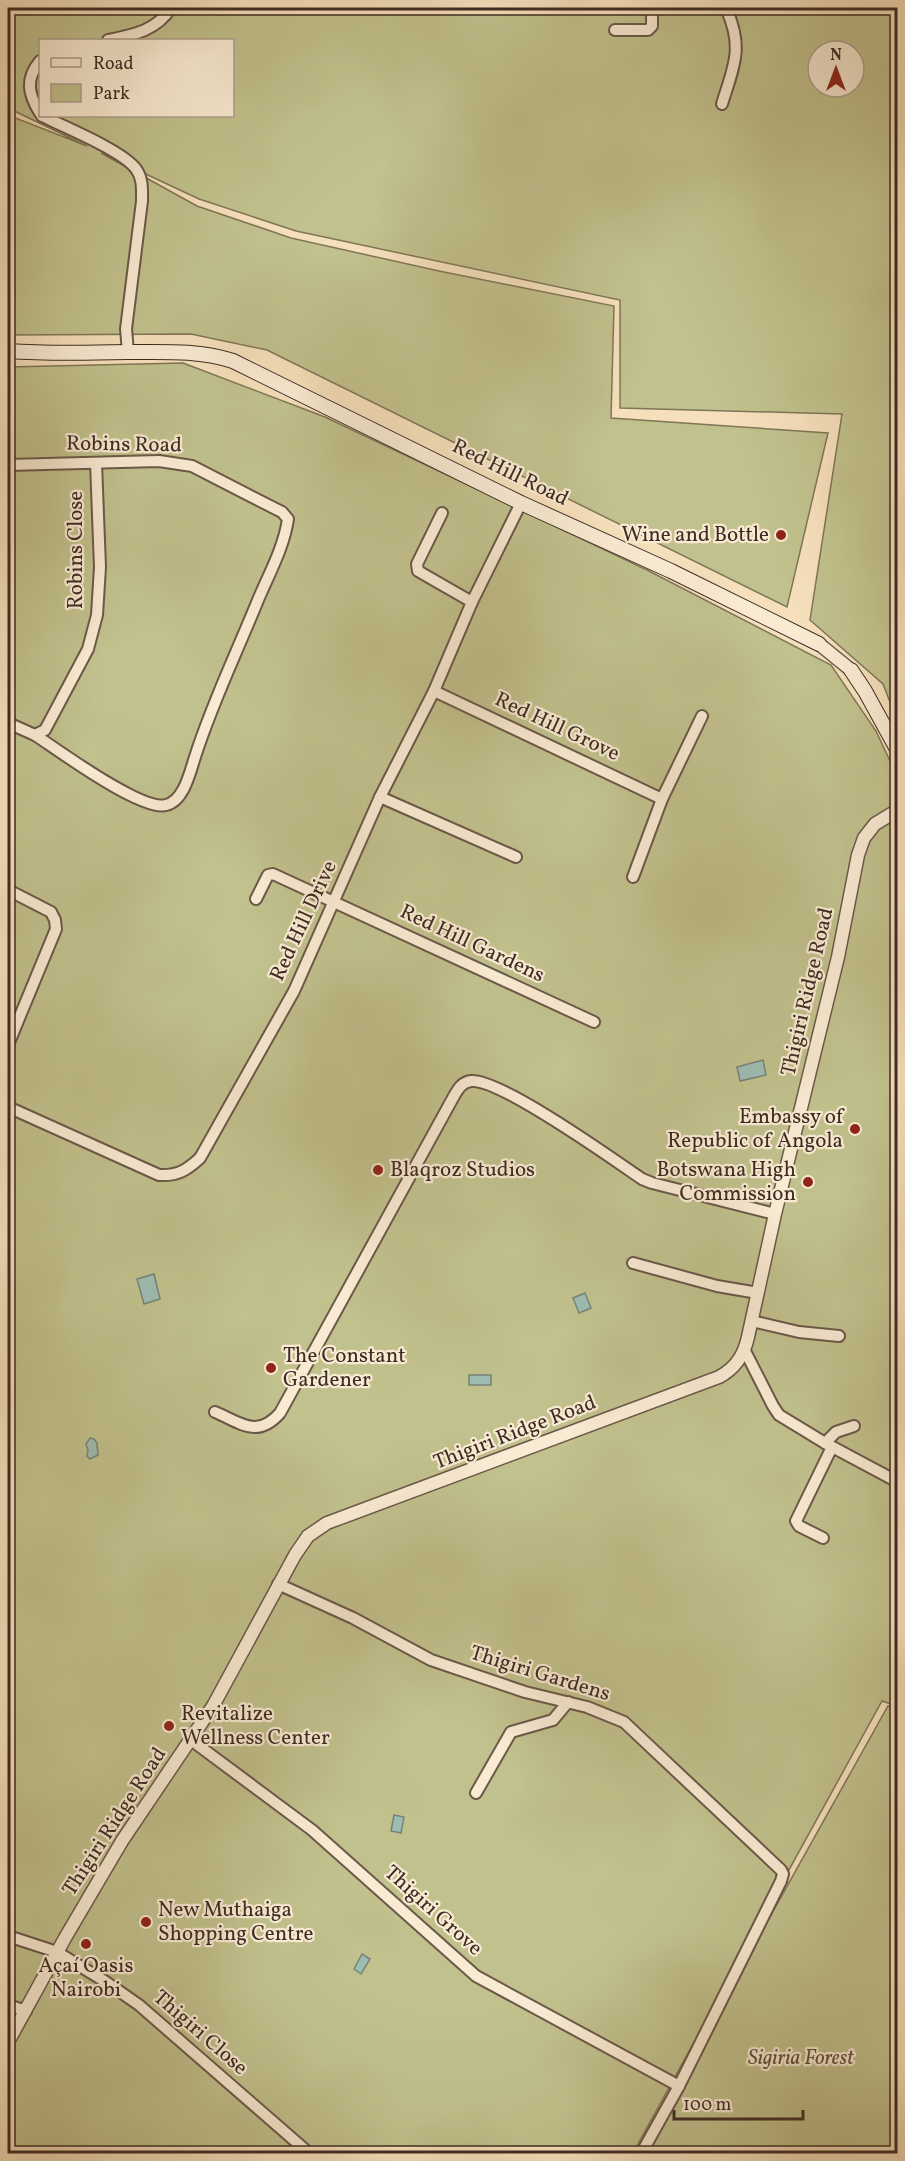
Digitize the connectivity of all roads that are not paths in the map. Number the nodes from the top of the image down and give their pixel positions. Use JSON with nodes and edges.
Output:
{"nodes":[{"id":1,"x":171,"y":8,"type":"edge"},
{"id":2,"x":652,"y":8,"type":"edge"},
{"id":3,"x":726,"y":8,"type":"edge"},
{"id":4,"x":615,"y":30,"type":"dead end"},
{"id":5,"x":113,"y":39,"type":"edge"},
{"id":6,"x":39,"y":63,"type":"edge"},
{"id":7,"x":722,"y":104,"type":"dead end"},
{"id":8,"x":39,"y":111,"type":"edge"},
{"id":9,"x":47,"y":117,"type":"edge"},
{"id":10,"x":8,"y":351,"type":"edge"},
{"id":11,"x":128,"y":352,"type":"junction"},
{"id":12,"x":45,"y":353,"type":"junction"},
{"id":13,"x":8,"y":356,"type":"edge"},
{"id":14,"x":96,"y":463,"type":"junction"},
{"id":15,"x":8,"y":465,"type":"edge"},
{"id":16,"x":521,"y":503,"type":"junction"},
{"id":17,"x":442,"y":513,"type":"dead end"},
{"id":18,"x":472,"y":602,"type":"junction"},
{"id":19,"x":819,"y":644,"type":"joint"},
{"id":20,"x":851,"y":670,"type":"joint"},
{"id":21,"x":434,"y":691,"type":"junction"},
{"id":22,"x":702,"y":716,"type":"dead end"},
{"id":23,"x":8,"y":723,"type":"edge"},
{"id":24,"x":35,"y":735,"type":"junction"},
{"id":25,"x":897,"y":751,"type":"edge"},
{"id":26,"x":380,"y":796,"type":"junction"},
{"id":27,"x":662,"y":799,"type":"junction"},
{"id":28,"x":897,"y":810,"type":"edge"},
{"id":29,"x":516,"y":857,"type":"dead end"},
{"id":30,"x":633,"y":878,"type":"dead end"},
{"id":31,"x":8,"y":890,"type":"edge"},
{"id":32,"x":256,"y":899,"type":"dead end"},
{"id":33,"x":334,"y":903,"type":"junction"},
{"id":34,"x":594,"y":1022,"type":"dead end"},
{"id":35,"x":8,"y":1045,"type":"edge"},
{"id":36,"x":8,"y":1107,"type":"edge"},
{"id":37,"x":775,"y":1214,"type":"junction"},
{"id":38,"x":633,"y":1263,"type":"dead end"},
{"id":39,"x":758,"y":1293,"type":"junction"},
{"id":40,"x":752,"y":1321,"type":"junction"},
{"id":41,"x":839,"y":1336,"type":"dead end"},
{"id":42,"x":745,"y":1351,"type":"junction"},
{"id":43,"x":214,"y":1412,"type":"dead end"},
{"id":44,"x":854,"y":1426,"type":"dead end"},
{"id":45,"x":829,"y":1445,"type":"junction"},
{"id":46,"x":897,"y":1482,"type":"edge"},
{"id":47,"x":823,"y":1539,"type":"dead end"},
{"id":48,"x":278,"y":1584,"type":"junction"},
{"id":49,"x":568,"y":1702,"type":"junction"},
{"id":50,"x":191,"y":1740,"type":"junction"},
{"id":51,"x":476,"y":1794,"type":"dead end"},
{"id":52,"x":8,"y":1936,"type":"edge"},
{"id":53,"x":57,"y":1952,"type":"junction"},
{"id":54,"x":8,"y":2005,"type":"edge"},
{"id":55,"x":26,"y":2011,"type":"junction"},
{"id":56,"x":8,"y":2042,"type":"edge"},
{"id":57,"x":674,"y":2083,"type":"junction"},
{"id":58,"x":310,"y":2154,"type":"edge"},
{"id":59,"x":641,"y":2154,"type":"edge"}],
"edges":[{"from":1,"to":5,"type":"street"},
{"from":2,"to":4,"type":"street"},
{"from":3,"to":7,"type":"street"},
{"from":6,"to":8,"type":"street"},
{"from":9,"to":11,"type":"street"},
{"from":10,"to":12,"type":"main road","name":"Red Hill Road"},
{"from":11,"to":12,"type":"main road","name":"Red Hill Road"},
{"from":11,"to":16,"type":"main road","name":"Red Hill Road"},
{"from":12,"to":13,"type":"street","name":"Red Hill Road"},
{"from":14,"to":15,"type":"street","name":"Robins Road"},
{"from":14,"to":24,"type":"street","name":"Robins Close"},
{"from":14,"to":24,"type":"street","name":"Robins Road"},
{"from":16,"to":18,"type":"street","name":"Red Hill Drive"},
{"from":16,"to":19,"type":"main road","name":"Red Hill Road"},
{"from":17,"to":18,"type":"street"},
{"from":18,"to":21,"type":"street","name":"Red Hill Drive"},
{"from":19,"to":20,"type":"street","name":"Red Hill Road"},
{"from":20,"to":25,"type":"main road","name":"Red Hill Road"},
{"from":21,"to":26,"type":"street","name":"Red Hill Drive"},
{"from":21,"to":27,"type":"street","name":"Red Hill Grove"},
{"from":22,"to":27,"type":"street"},
{"from":23,"to":24,"type":"street"},
{"from":26,"to":29,"type":"street"},
{"from":26,"to":33,"type":"street","name":"Red Hill Drive"},
{"from":27,"to":30,"type":"street"},
{"from":28,"to":37,"type":"street","name":"Thigiri Ridge Road"},
{"from":31,"to":35,"type":"street"},
{"from":32,"to":33,"type":"street","name":"Red Hill Gardens"},
{"from":33,"to":34,"type":"street","name":"Red Hill Gardens"},
{"from":33,"to":36,"type":"street","name":"Red Hill Drive"},
{"from":37,"to":39,"type":"street","name":"Thigiri Ridge Road"},
{"from":37,"to":43,"type":"street"},
{"from":38,"to":39,"type":"street"},
{"from":39,"to":40,"type":"street","name":"Thigiri Ridge Road"},
{"from":40,"to":41,"type":"street"},
{"from":40,"to":42,"type":"street","name":"Thigiri Ridge Road"},
{"from":42,"to":45,"type":"street"},
{"from":42,"to":48,"type":"street","name":"Thigiri Ridge Road"},
{"from":44,"to":45,"type":"street"},
{"from":45,"to":46,"type":"street"},
{"from":45,"to":47,"type":"street"},
{"from":48,"to":49,"type":"street","name":"Thigiri Gardens"},
{"from":48,"to":50,"type":"street","name":"Thigiri Ridge Road"},
{"from":49,"to":51,"type":"street"},
{"from":49,"to":57,"type":"street","name":"Thigiri Gardens"},
{"from":50,"to":53,"type":"street","name":"Thigiri Ridge Road"},
{"from":50,"to":57,"type":"street","name":"Thigiri Grove"},
{"from":52,"to":53,"type":"street","name":"Thigiri Close"},
{"from":53,"to":55,"type":"street","name":"Thigiri Ridge Road"},
{"from":53,"to":58,"type":"street","name":"Thigiri Close"},
{"from":54,"to":55,"type":"street"},
{"from":55,"to":56,"type":"street","name":"Thigiri Ridge Road"},
{"from":57,"to":59,"type":"street"}]}
